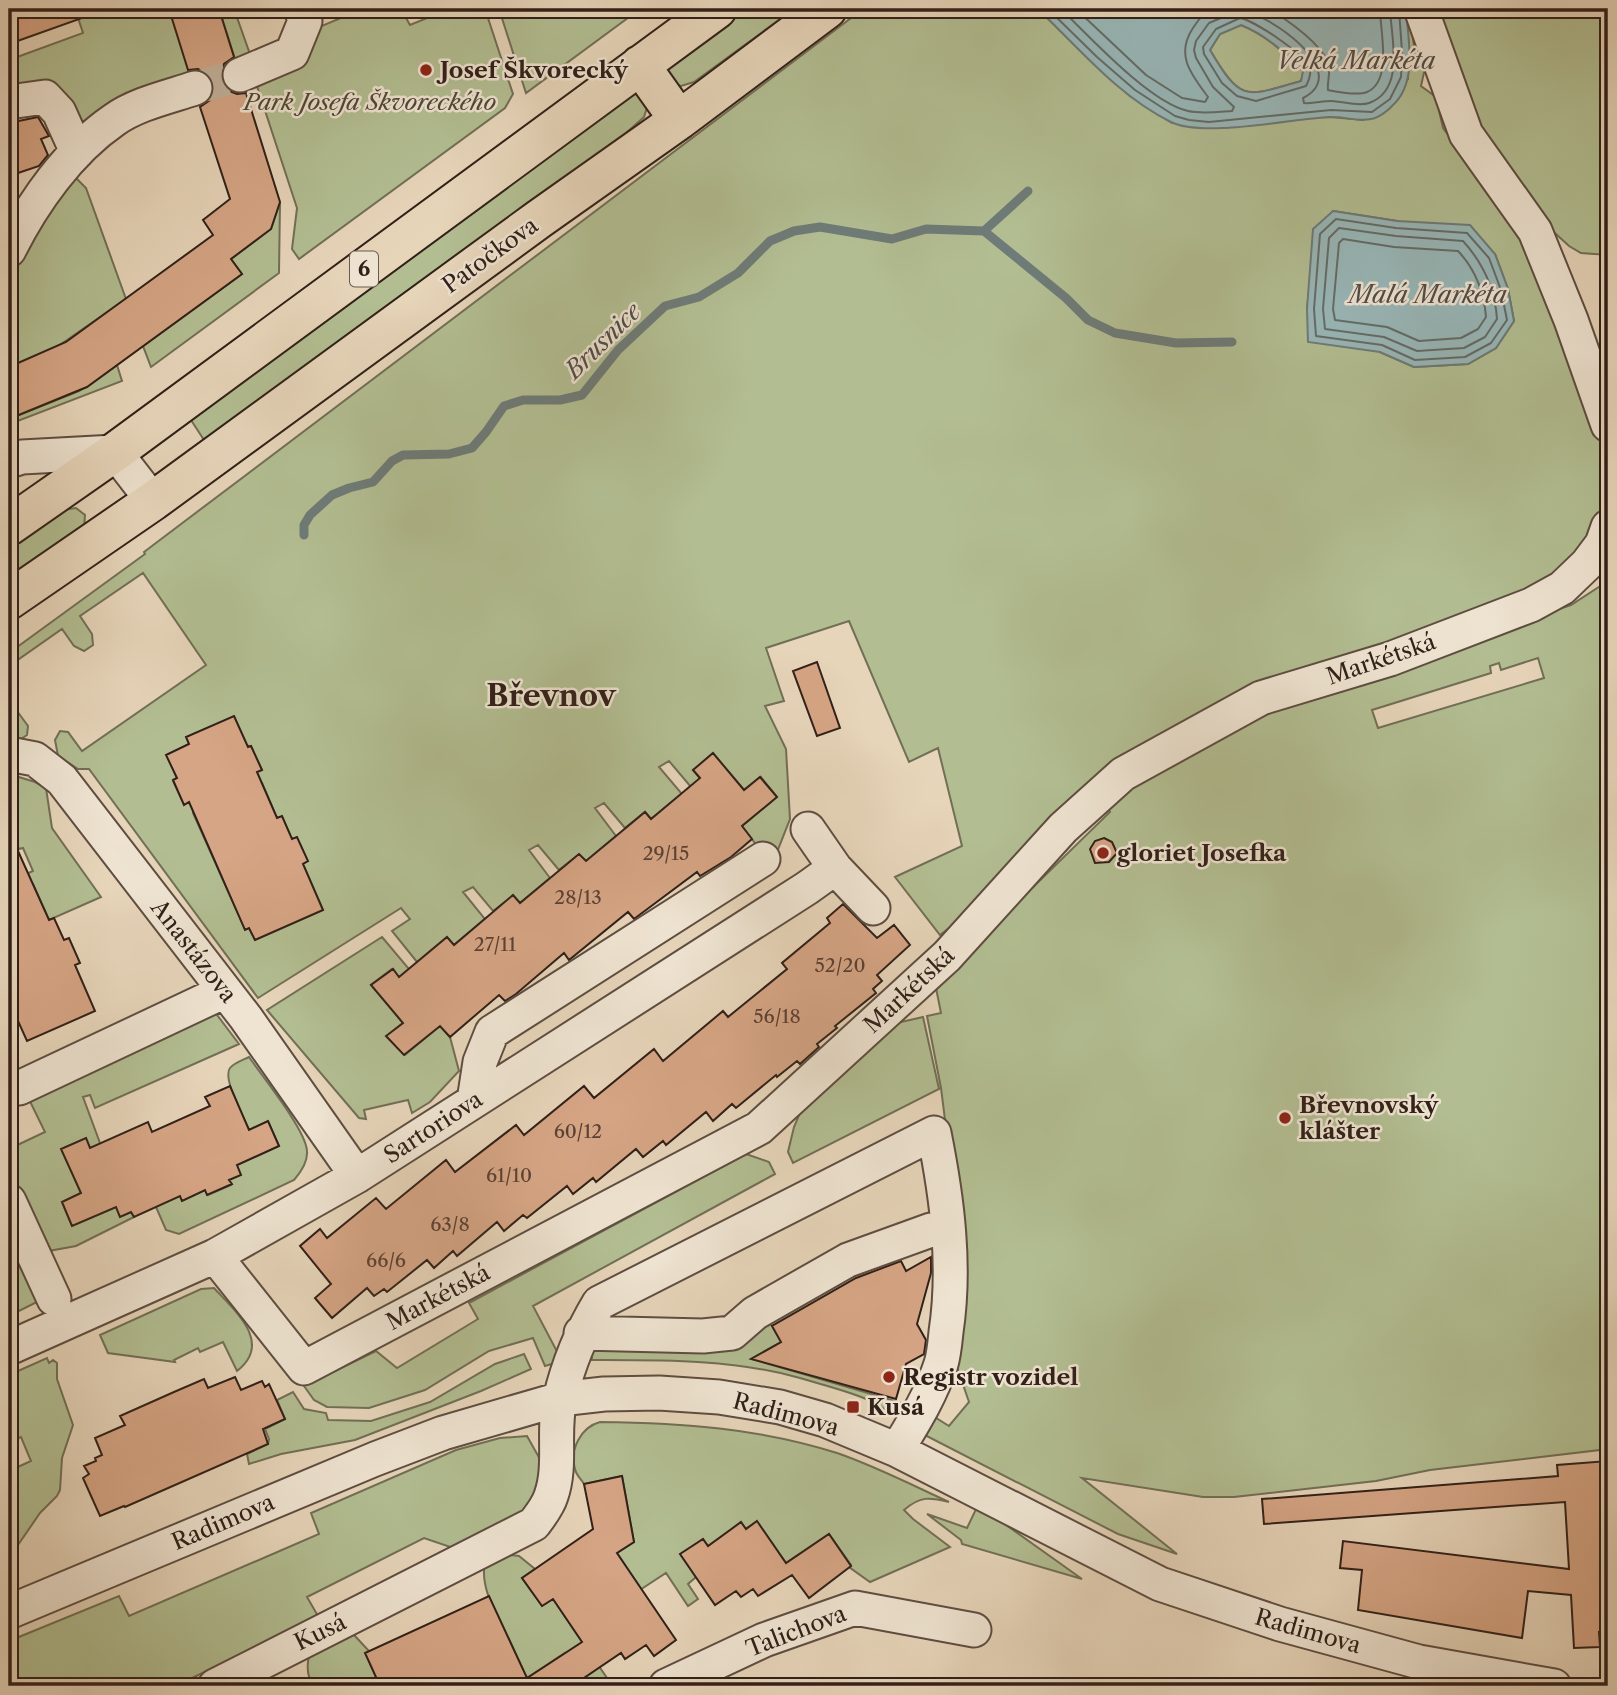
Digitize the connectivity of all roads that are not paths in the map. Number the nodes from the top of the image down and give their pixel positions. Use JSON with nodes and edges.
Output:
{"nodes":[{"id":1,"x":301,"y":9,"type":"edge"},
{"id":2,"x":717,"y":9,"type":"edge"},
{"id":3,"x":827,"y":9,"type":"edge"},
{"id":4,"x":1421,"y":9,"type":"edge"},
{"id":5,"x":640,"y":65,"type":"junction"},
{"id":6,"x":240,"y":75,"type":"tunnel mouth"},
{"id":7,"x":195,"y":89,"type":"tunnel mouth"},
{"id":8,"x":9,"y":102,"type":"edge"},
{"id":9,"x":679,"y":120,"type":"junction"},
{"id":10,"x":77,"y":152,"type":"junction"},
{"id":11,"x":9,"y":250,"type":"edge"},
{"id":12,"x":1608,"y":425,"type":"edge"},
{"id":13,"x":115,"y":452,"type":"junction"},
{"id":14,"x":9,"y":461,"type":"edge"},
{"id":15,"x":153,"y":500,"type":"junction"},
{"id":16,"x":9,"y":527,"type":"edge"},
{"id":17,"x":1608,"y":527,"type":"edge"},
{"id":18,"x":9,"y":600,"type":"edge"},
{"id":19,"x":9,"y":754,"type":"edge"},
{"id":20,"x":808,"y":829,"type":"dead end"},
{"id":21,"x":763,"y":859,"type":"dead end"},
{"id":22,"x":835,"y":868,"type":"junction"},
{"id":23,"x":873,"y":908,"type":"dead end"},
{"id":24,"x":225,"y":991,"type":"junction"},
{"id":25,"x":19,"y":1088,"type":"dead end"},
{"id":26,"x":474,"y":1101,"type":"junction"},
{"id":27,"x":357,"y":1176,"type":"junction"},
{"id":28,"x":9,"y":1201,"type":"edge"},
{"id":29,"x":948,"y":1230,"type":"junction"},
{"id":30,"x":215,"y":1256,"type":"junction"},
{"id":31,"x":54,"y":1299,"type":"dead end"},
{"id":32,"x":581,"y":1333,"type":"junction"},
{"id":33,"x":9,"y":1348,"type":"edge"},
{"id":34,"x":560,"y":1399,"type":"junction"},
{"id":35,"x":897,"y":1450,"type":"junction"},
{"id":36,"x":9,"y":1612,"type":"edge"},
{"id":37,"x":974,"y":1630,"type":"dead end"},
{"id":38,"x":215,"y":1686,"type":"edge"},
{"id":39,"x":666,"y":1686,"type":"edge"},
{"id":40,"x":1554,"y":1686,"type":"edge"}],
"edges":[{"from":1,"to":6,"type":"street"},
{"from":2,"to":5,"type":"main road","number":"6"},
{"from":3,"to":9,"type":"main road","name":"Patočkova"},
{"from":4,"to":12,"type":"street"},
{"from":5,"to":9,"type":"main road"},
{"from":5,"to":13,"type":"main road","number":"6"},
{"from":7,"to":10,"type":"street"},
{"from":8,"to":10,"type":"street"},
{"from":9,"to":15,"type":"main road","name":"Patočkova"},
{"from":10,"to":11,"type":"street"},
{"from":13,"to":14,"type":"street"},
{"from":13,"to":15,"type":"street"},
{"from":13,"to":16,"type":"main road","number":"6"},
{"from":15,"to":18,"type":"main road","name":"Patočkova"},
{"from":17,"to":30,"type":"street","name":"Markétská"},
{"from":19,"to":24,"type":"street","name":"Anastázova"},
{"from":20,"to":22,"type":"street"},
{"from":21,"to":26,"type":"street"},
{"from":22,"to":23,"type":"street"},
{"from":22,"to":26,"type":"street","name":"Sartoriova"},
{"from":24,"to":25,"type":"street"},
{"from":24,"to":27,"type":"street","name":"Anastázova"},
{"from":26,"to":27,"type":"street","name":"Sartoriova"},
{"from":27,"to":30,"type":"street","name":"Sartoriova"},
{"from":28,"to":31,"type":"street"},
{"from":29,"to":32,"type":"street"},
{"from":29,"to":32,"type":"street","name":"Kusá"},
{"from":29,"to":35,"type":"street"},
{"from":30,"to":33,"type":"street","name":"Sartoriova"},
{"from":32,"to":34,"type":"street","name":"Kusá"},
{"from":34,"to":35,"type":"street","name":"Radimova"},
{"from":34,"to":36,"type":"street","name":"Radimova"},
{"from":34,"to":38,"type":"street","name":"Kusá"},
{"from":35,"to":40,"type":"street","name":"Radimova"},
{"from":37,"to":39,"type":"street","name":"Talichova"}]}
